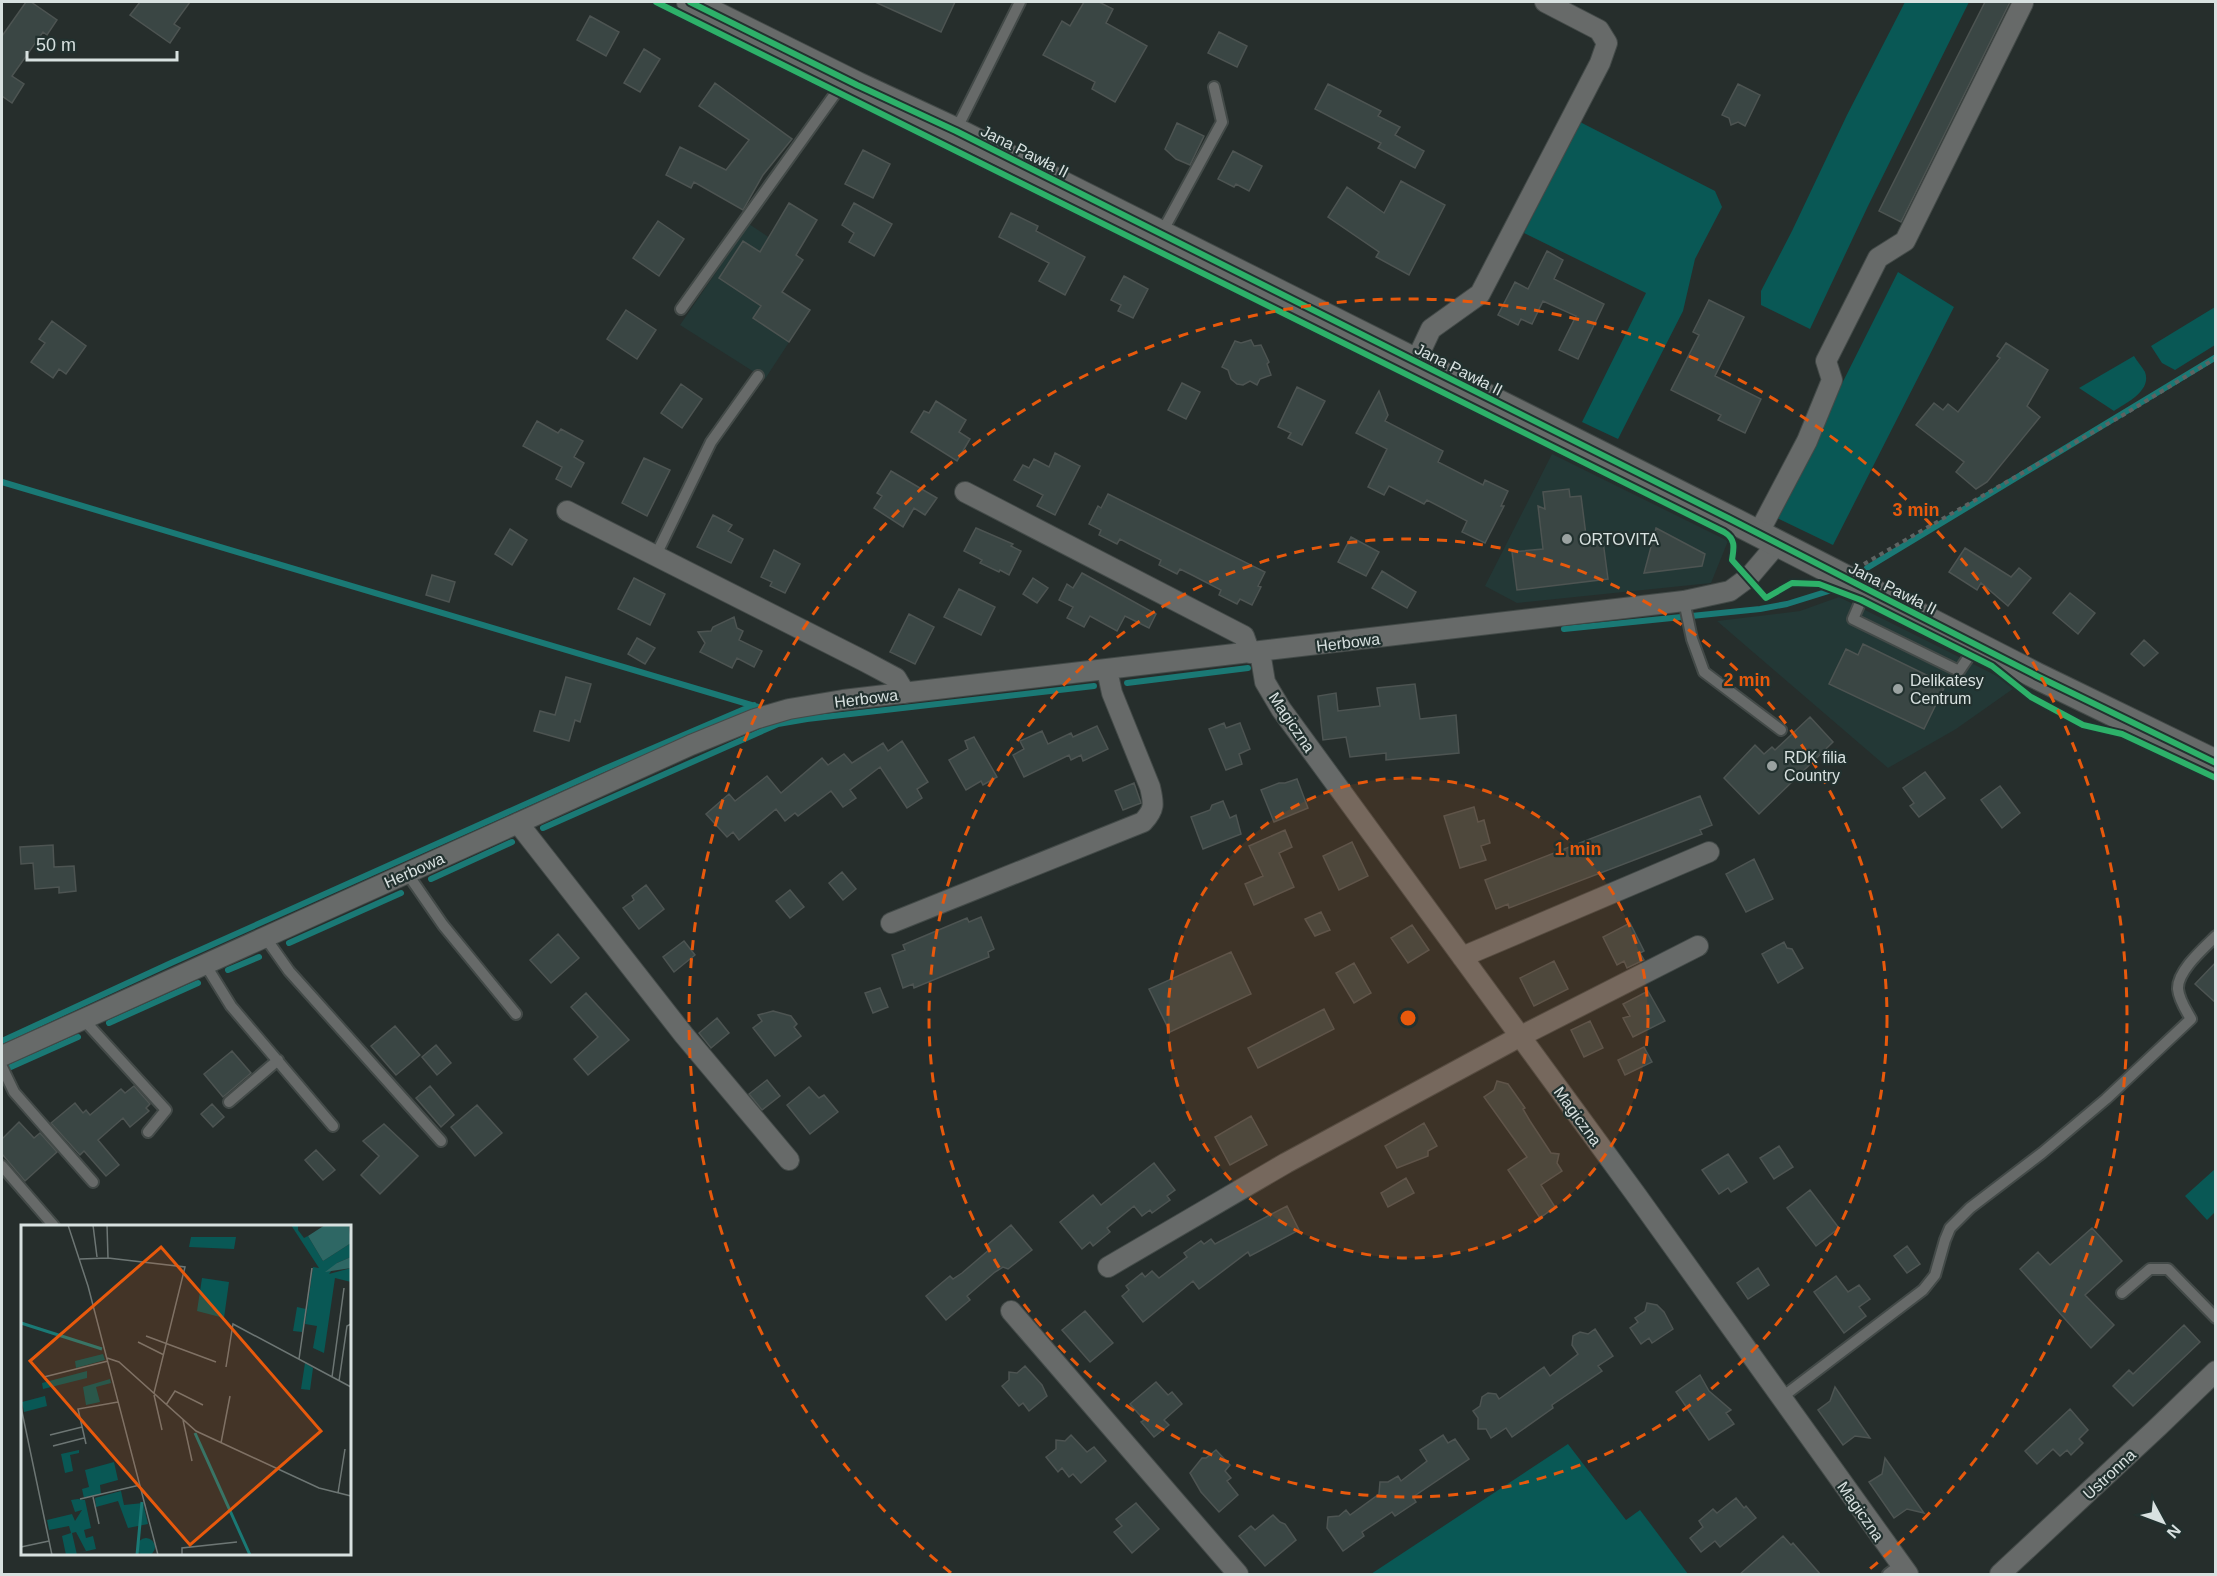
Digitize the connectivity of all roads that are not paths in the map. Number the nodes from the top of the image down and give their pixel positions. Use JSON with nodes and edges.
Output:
{"nodes":[{"id":1,"x":690,"y":2,"type":"edge"},
{"id":2,"x":1020,"y":2,"type":"edge"},
{"id":3,"x":1545,"y":2,"type":"edge"},
{"id":4,"x":2024,"y":3,"type":"dead end"},
{"id":5,"x":717,"y":8,"type":"edge"},
{"id":6,"x":845,"y":80,"type":"junction"},
{"id":7,"x":1214,"y":87,"type":"dead end"},
{"id":8,"x":956,"y":131,"type":"junction"},
{"id":9,"x":1161,"y":234,"type":"junction"},
{"id":10,"x":681,"y":309,"type":"dead end"},
{"id":11,"x":1415,"y":363,"type":"junction"},
{"id":12,"x":758,"y":376,"type":"dead end"},
{"id":13,"x":965,"y":492,"type":"dead end"},
{"id":14,"x":567,"y":511,"type":"dead end"},
{"id":15,"x":1767,"y":539,"type":"junction"},
{"id":16,"x":656,"y":555,"type":"junction"},
{"id":17,"x":1684,"y":601,"type":"junction"},
{"id":18,"x":1255,"y":653,"type":"junction"},
{"id":19,"x":1107,"y":669,"type":"junction"},
{"id":20,"x":905,"y":693,"type":"junction"},
{"id":21,"x":1781,"y":730,"type":"dead end"},
{"id":22,"x":2216,"y":763,"type":"edge"},
{"id":23,"x":518,"y":823,"type":"junction"},
{"id":24,"x":1709,"y":852,"type":"dead end"},
{"id":25,"x":407,"y":873,"type":"junction"},
{"id":26,"x":891,"y":923,"type":"dead end"},
{"id":27,"x":2216,"y":936,"type":"edge"},
{"id":28,"x":265,"y":937,"type":"junction"},
{"id":29,"x":1698,"y":946,"type":"dead end"},
{"id":30,"x":1462,"y":957,"type":"junction"},
{"id":31,"x":205,"y":964,"type":"junction"},
{"id":32,"x":516,"y":1014,"type":"dead end"},
{"id":33,"x":83,"y":1019,"type":"junction"},
{"id":34,"x":1519,"y":1037,"type":"junction"},
{"id":35,"x":2,"y":1056,"type":"edge"},
{"id":36,"x":278,"y":1060,"type":"junction"},
{"id":37,"x":2,"y":1067,"type":"edge"},
{"id":38,"x":229,"y":1102,"type":"dead end"},
{"id":39,"x":333,"y":1126,"type":"dead end"},
{"id":40,"x":148,"y":1132,"type":"dead end"},
{"id":41,"x":441,"y":1141,"type":"dead end"},
{"id":42,"x":789,"y":1160,"type":"dead end"},
{"id":43,"x":2,"y":1166,"type":"edge"},
{"id":44,"x":93,"y":1182,"type":"dead end"},
{"id":45,"x":52,"y":1225,"type":"edge"},
{"id":46,"x":1108,"y":1266,"type":"dead end"},
{"id":47,"x":2122,"y":1293,"type":"dead end"},
{"id":48,"x":1011,"y":1311,"type":"dead end"},
{"id":49,"x":2216,"y":1318,"type":"edge"},
{"id":50,"x":2216,"y":1371,"type":"edge"},
{"id":51,"x":1780,"y":1398,"type":"junction"},
{"id":52,"x":1898,"y":1571,"type":"edge"},
{"id":53,"x":1238,"y":1575,"type":"edge"},
{"id":54,"x":2000,"y":1575,"type":"edge"}],
"edges":[{"from":1,"to":5,"type":"street","name":"Jana Pawła II"},
{"from":2,"to":8,"type":"lane"},
{"from":3,"to":11,"type":"street"},
{"from":4,"to":15,"type":"street","name":"Herbowa"},
{"from":5,"to":6,"type":"street","name":"Jana Pawła II"},
{"from":6,"to":8,"type":"street","name":"Jana Pawła II"},
{"from":6,"to":10,"type":"lane"},
{"from":7,"to":9,"type":"lane"},
{"from":8,"to":9,"type":"street","name":"Jana Pawła II"},
{"from":9,"to":11,"type":"street","name":"Jana Pawła II"},
{"from":11,"to":15,"type":"street","name":"Jana Pawła II"},
{"from":12,"to":16,"type":"lane"},
{"from":13,"to":18,"type":"street"},
{"from":14,"to":16,"type":"street"},
{"from":15,"to":17,"type":"street","name":"Herbowa"},
{"from":15,"to":22,"type":"street","name":"Jana Pawła II"},
{"from":16,"to":20,"type":"street"},
{"from":17,"to":18,"type":"street","name":"Herbowa"},
{"from":17,"to":21,"type":"lane"},
{"from":18,"to":19,"type":"street","name":"Herbowa"},
{"from":18,"to":30,"type":"street","name":"Magiczna"},
{"from":19,"to":20,"type":"street","name":"Herbowa"},
{"from":19,"to":26,"type":"street"},
{"from":20,"to":23,"type":"street","name":"Herbowa"},
{"from":23,"to":25,"type":"street","name":"Herbowa"},
{"from":23,"to":42,"type":"street"},
{"from":24,"to":30,"type":"street"},
{"from":25,"to":28,"type":"street","name":"Herbowa"},
{"from":25,"to":32,"type":"lane"},
{"from":27,"to":51,"type":"lane"},
{"from":28,"to":31,"type":"street","name":"Herbowa"},
{"from":28,"to":41,"type":"lane"},
{"from":29,"to":34,"type":"street"},
{"from":30,"to":34,"type":"street","name":"Magiczna"},
{"from":31,"to":33,"type":"street","name":"Herbowa"},
{"from":31,"to":36,"type":"lane"},
{"from":33,"to":35,"type":"street","name":"Herbowa"},
{"from":33,"to":40,"type":"lane"},
{"from":34,"to":46,"type":"street"},
{"from":34,"to":51,"type":"street","name":"Magiczna"},
{"from":36,"to":38,"type":"lane"},
{"from":36,"to":39,"type":"lane"},
{"from":37,"to":44,"type":"lane"},
{"from":43,"to":45,"type":"lane"},
{"from":47,"to":49,"type":"lane"},
{"from":48,"to":53,"type":"street"},
{"from":50,"to":54,"type":"street","name":"Ustronna"},
{"from":51,"to":52,"type":"street","name":"Magiczna"}]}
